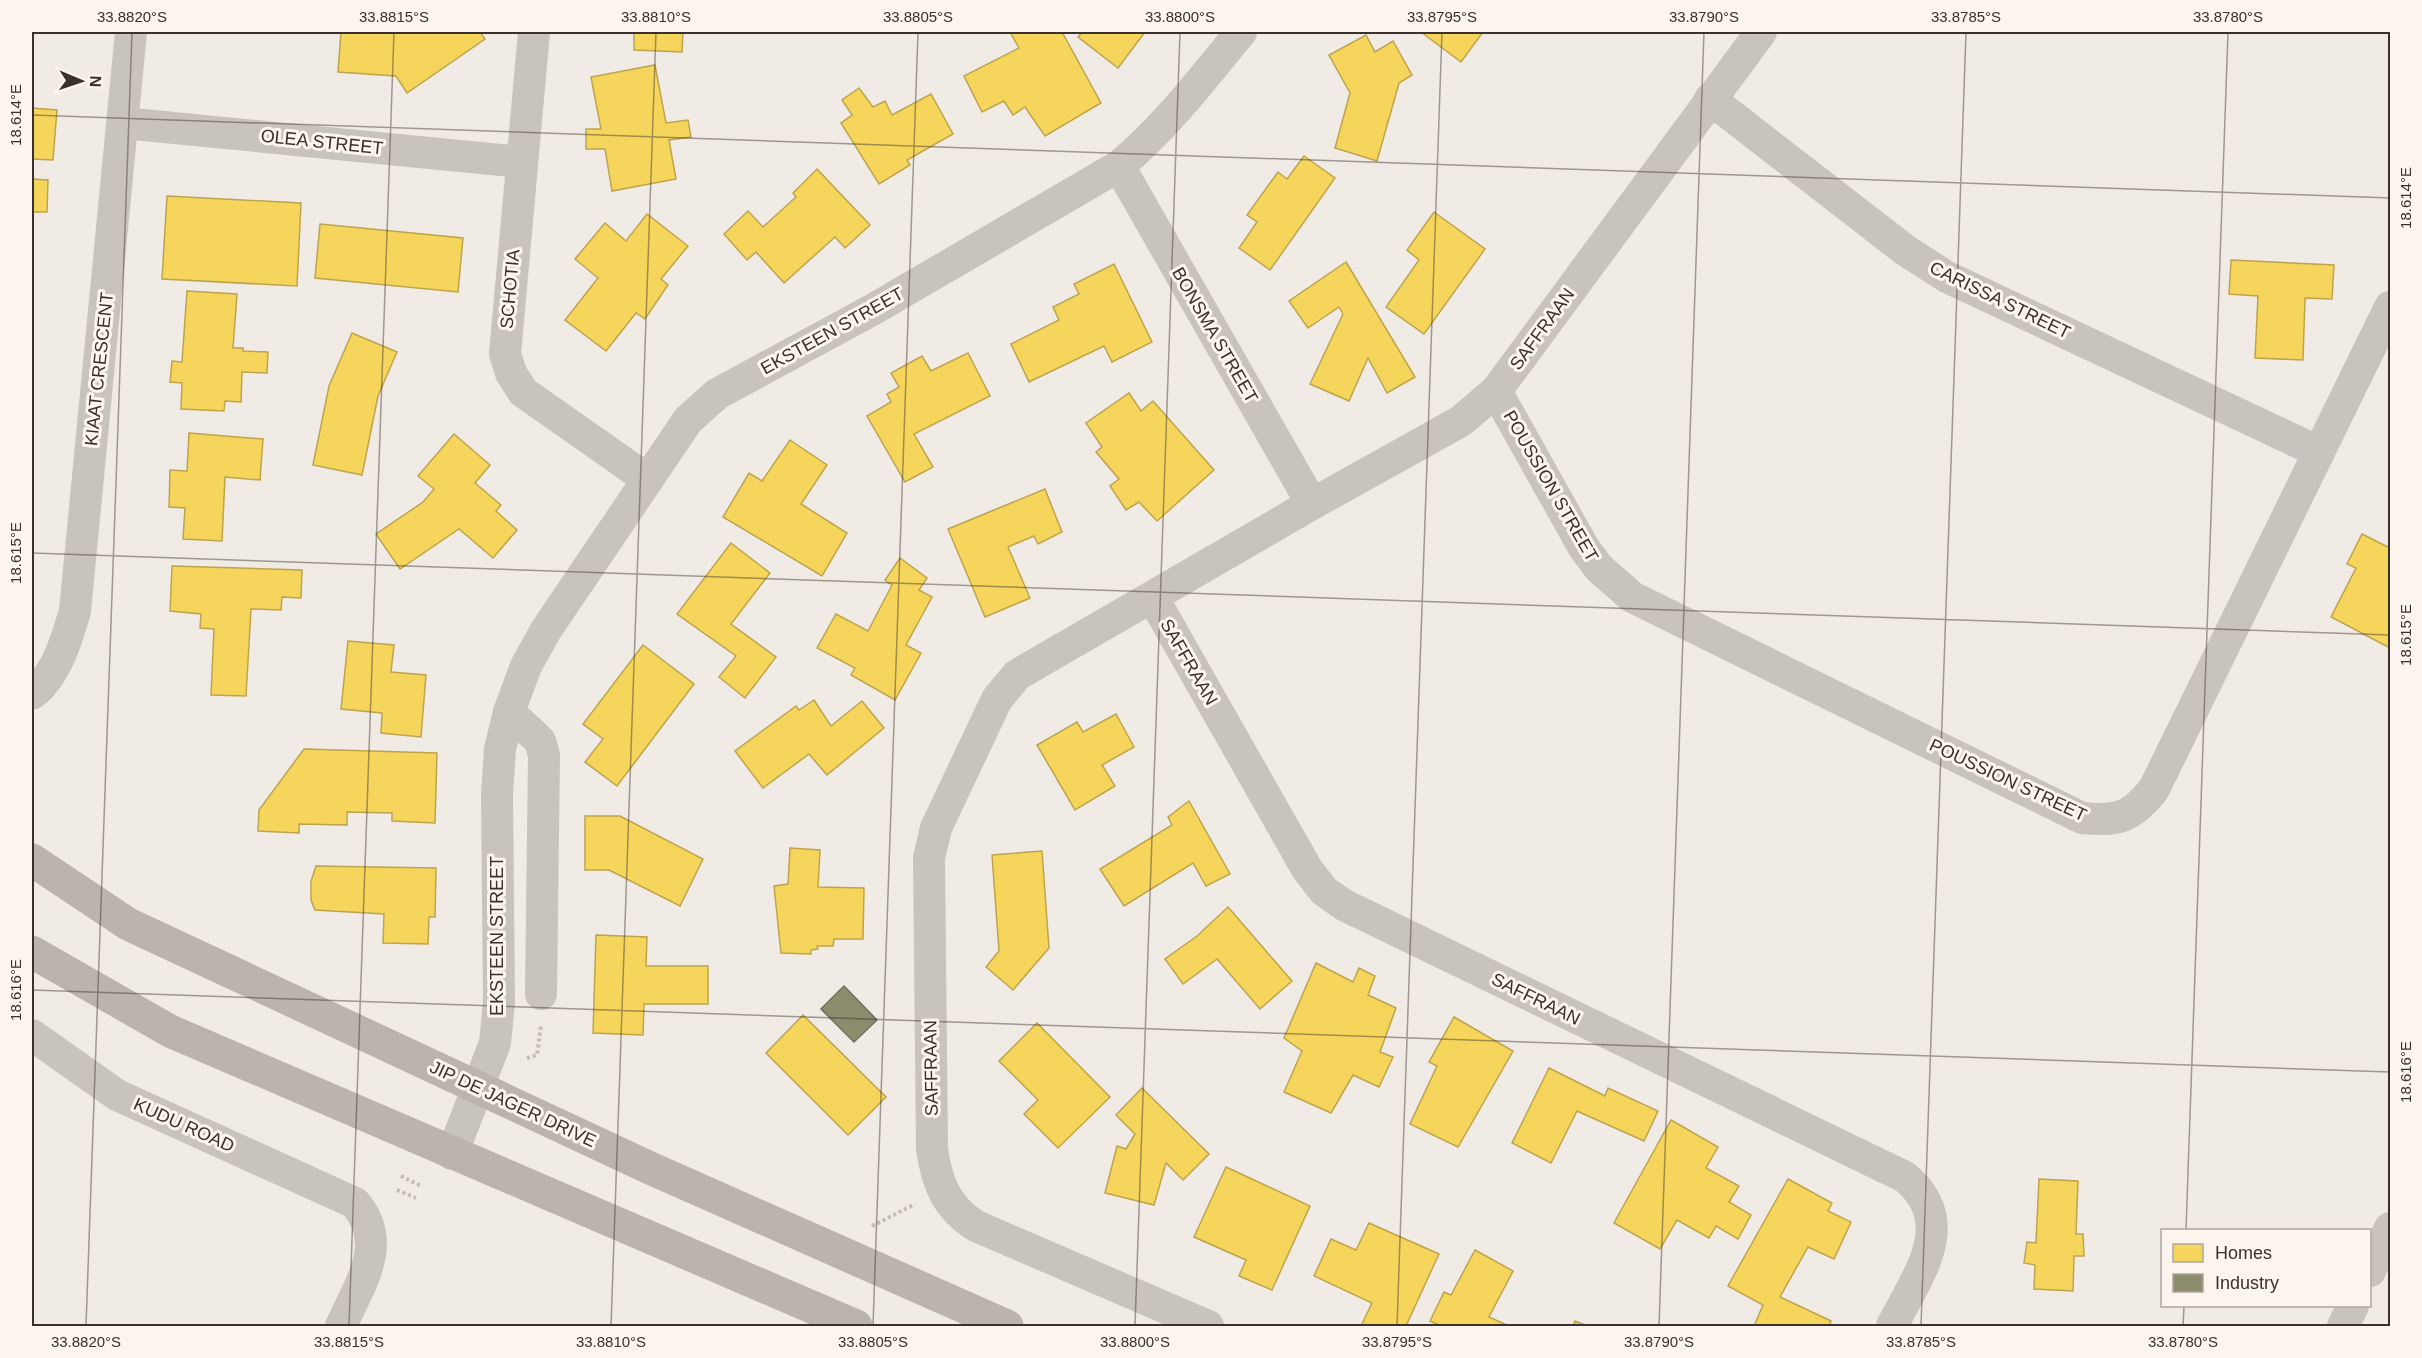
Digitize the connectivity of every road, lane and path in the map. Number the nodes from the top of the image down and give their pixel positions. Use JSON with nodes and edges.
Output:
{"nodes":[{"id":1,"x":131,"y":32,"type":"edge"},
{"id":2,"x":534,"y":32,"type":"edge"},
{"id":3,"x":1241,"y":32,"type":"edge"},
{"id":4,"x":1761,"y":32,"type":"edge"},
{"id":5,"x":1710,"y":99,"type":"junction"},
{"id":6,"x":123,"y":123,"type":"junction"},
{"id":7,"x":522,"y":162,"type":"junction"},
{"id":8,"x":1119,"y":166,"type":"junction"},
{"id":9,"x":2391,"y":307,"type":"edge"},
{"id":10,"x":1497,"y":391,"type":"junction"},
{"id":11,"x":2319,"y":452,"type":"junction"},
{"id":12,"x":647,"y":479,"type":"junction"},
{"id":13,"x":1312,"y":504,"type":"junction"},
{"id":14,"x":1153,"y":598,"type":"junction"},
{"id":15,"x":32,"y":694,"type":"edge"},
{"id":16,"x":509,"y":712,"type":"junction"},
{"id":17,"x":32,"y":860,"type":"edge"},
{"id":18,"x":32,"y":952,"type":"edge"},
{"id":19,"x":542,"y":994,"type":"dead end"},
{"id":20,"x":32,"y":1035,"type":"edge"},
{"id":21,"x":541,"y":1038,"type":"dead end"},
{"id":22,"x":527,"y":1058,"type":"dead end"},
{"id":23,"x":479,"y":1089,"type":"junction"},
{"id":24,"x":452,"y":1154,"type":"junction"},
{"id":25,"x":401,"y":1176,"type":"dead end"},
{"id":26,"x":421,"y":1186,"type":"dead end"},
{"id":27,"x":397,"y":1190,"type":"dead end"},
{"id":28,"x":942,"y":1190,"type":"junction"},
{"id":29,"x":416,"y":1198,"type":"dead end"},
{"id":30,"x":872,"y":1226,"type":"dead end"},
{"id":31,"x":2391,"y":1228,"type":"edge"},
{"id":32,"x":2371,"y":1269,"type":"edge"},
{"id":33,"x":2352,"y":1307,"type":"edge"},
{"id":34,"x":341,"y":1326,"type":"edge"},
{"id":35,"x":856,"y":1326,"type":"edge"},
{"id":36,"x":1007,"y":1326,"type":"edge"},
{"id":37,"x":1208,"y":1326,"type":"edge"},
{"id":38,"x":1892,"y":1326,"type":"edge"},
{"id":39,"x":2343,"y":1326,"type":"edge"}],
"edges":[{"from":1,"to":6,"type":"street","name":"KIAAT CRESCENT"},
{"from":2,"to":7,"type":"street","name":"SCHOTIA"},
{"from":3,"to":8,"type":"street","name":"EKSTEEN STREET"},
{"from":4,"to":5,"type":"street","name":"SAFFRAAN"},
{"from":5,"to":10,"type":"street","name":"SAFFRAAN"},
{"from":5,"to":11,"type":"street","name":"CARISSA STREET"},
{"from":6,"to":7,"type":"street","name":"OLEA STREET"},
{"from":6,"to":15,"type":"street","name":"KIAAT CRESCENT"},
{"from":7,"to":12,"type":"street","name":"SCHOTIA"},
{"from":8,"to":12,"type":"street","name":"EKSTEEN STREET"},
{"from":8,"to":13,"type":"street","name":"BONSMA STREET"},
{"from":9,"to":11,"type":"street","name":"POUSSION STREET"},
{"from":10,"to":11,"type":"street","name":"POUSSION STREET"},
{"from":10,"to":13,"type":"street","name":"SAFFRAAN"},
{"from":12,"to":16,"type":"street","name":"EKSTEEN STREET"},
{"from":13,"to":14,"type":"street","name":"SAFFRAAN"},
{"from":14,"to":28,"type":"street","name":"SAFFRAAN"},
{"from":14,"to":38,"type":"street","name":"SAFFRAAN"},
{"from":16,"to":19,"type":"street"},
{"from":16,"to":23,"type":"street","name":"EKSTEEN STREET"},
{"from":17,"to":23,"type":"main road","name":"JIP DE JAGER DRIVE"},
{"from":18,"to":24,"type":"main road"},
{"from":20,"to":34,"type":"street","name":"KUDU ROAD"},
{"from":21,"to":22,"type":"path"},
{"from":23,"to":24,"type":"street","name":"EKSTEEN STREET"},
{"from":23,"to":36,"type":"main road","name":"JIP DE JAGER DRIVE"},
{"from":24,"to":35,"type":"main road"},
{"from":25,"to":26,"type":"path"},
{"from":27,"to":29,"type":"path"},
{"from":28,"to":30,"type":"path"},
{"from":28,"to":37,"type":"street","name":"SAFFRAAN"},
{"from":31,"to":32,"type":"street"},
{"from":33,"to":39,"type":"street"}]}
